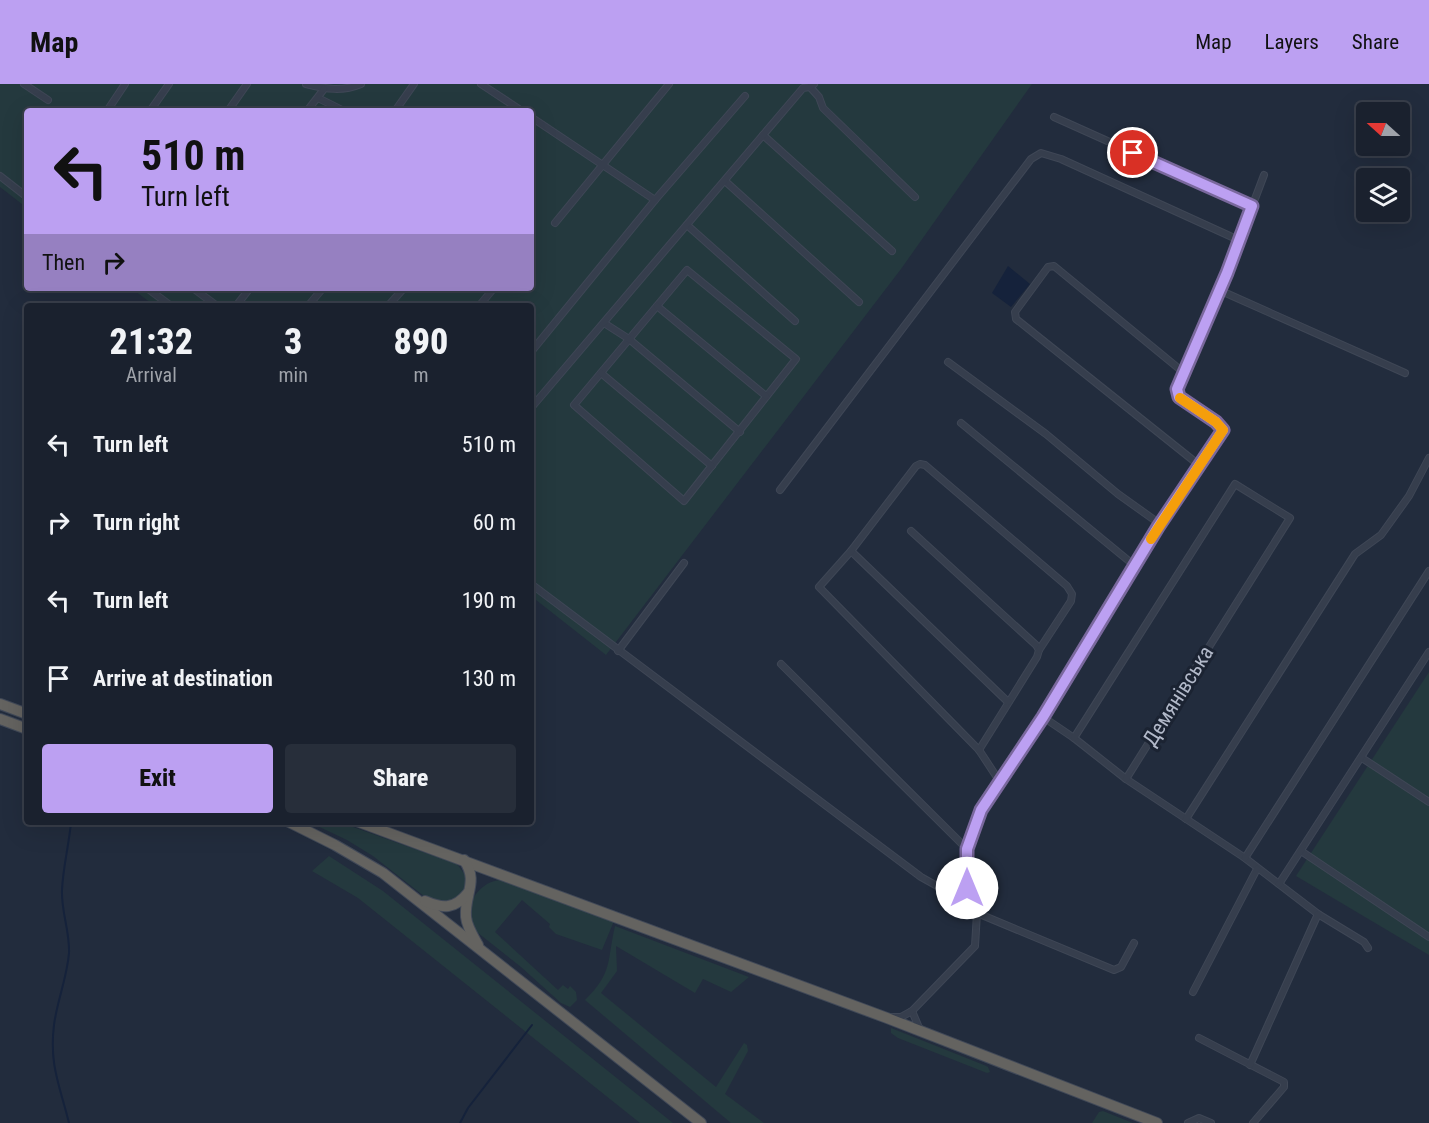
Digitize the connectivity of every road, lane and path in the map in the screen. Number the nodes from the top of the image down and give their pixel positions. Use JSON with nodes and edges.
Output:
{"nodes":[{"id":1,"x":24,"y":84,"type":"edge"},
{"id":2,"x":125,"y":84,"type":"edge"},
{"id":3,"x":169,"y":84,"type":"edge"},
{"id":4,"x":246,"y":84,"type":"edge"},
{"id":5,"x":306,"y":84,"type":"edge"},
{"id":6,"x":362,"y":84,"type":"edge"},
{"id":7,"x":414,"y":84,"type":"edge"},
{"id":8,"x":481,"y":84,"type":"edge"},
{"id":9,"x":669,"y":84,"type":"edge"},
{"id":10,"x":317,"y":85,"type":"edge"},
{"id":11,"x":812,"y":86,"type":"edge"},
{"id":12,"x":324,"y":89,"type":"junction"},
{"id":13,"x":745,"y":96,"type":"dead end"},
{"id":14,"x":318,"y":98,"type":"junction"},
{"id":15,"x":48,"y":100,"type":"dead end"},
{"id":16,"x":109,"y":108,"type":"edge"},
{"id":17,"x":152,"y":108,"type":"edge"},
{"id":18,"x":230,"y":108,"type":"edge"},
{"id":19,"x":310,"y":108,"type":"edge"},
{"id":20,"x":338,"y":108,"type":"edge"},
{"id":21,"x":396,"y":108,"type":"edge"},
{"id":22,"x":517,"y":108,"type":"edge"},
{"id":23,"x":1054,"y":117,"type":"dead end"},
{"id":24,"x":534,"y":119,"type":"edge"},
{"id":25,"x":763,"y":135,"type":"junction"},
{"id":26,"x":603,"y":166,"type":"junction"},
{"id":27,"x":1264,"y":175,"type":"dead end"},
{"id":28,"x":0,"y":176,"type":"edge"},
{"id":29,"x":724,"y":181,"type":"junction"},
{"id":30,"x":24,"y":195,"type":"edge"},
{"id":31,"x":915,"y":197,"type":"dead end"},
{"id":32,"x":655,"y":200,"type":"junction"},
{"id":33,"x":1252,"y":206,"type":"junction"},
{"id":34,"x":555,"y":223,"type":"dead end"},
{"id":35,"x":687,"y":225,"type":"junction"},
{"id":36,"x":1238,"y":243,"type":"junction"},
{"id":37,"x":892,"y":251,"type":"dead end"},
{"id":38,"x":1219,"y":290,"type":"junction"},
{"id":39,"x":151,"y":291,"type":"edge"},
{"id":40,"x":197,"y":291,"type":"edge"},
{"id":41,"x":248,"y":291,"type":"edge"},
{"id":42,"x":320,"y":291,"type":"edge"},
{"id":43,"x":401,"y":291,"type":"edge"},
{"id":44,"x":492,"y":291,"type":"edge"},
{"id":45,"x":859,"y":302,"type":"dead end"},
{"id":46,"x":167,"y":303,"type":"edge"},
{"id":47,"x":213,"y":303,"type":"edge"},
{"id":48,"x":238,"y":303,"type":"edge"},
{"id":49,"x":310,"y":303,"type":"edge"},
{"id":50,"x":391,"y":303,"type":"edge"},
{"id":51,"x":482,"y":303,"type":"edge"},
{"id":52,"x":657,"y":306,"type":"junction"},
{"id":53,"x":795,"y":321,"type":"dead end"},
{"id":54,"x":604,"y":323,"type":"junction"},
{"id":55,"x":629,"y":339,"type":"junction"},
{"id":56,"x":534,"y":348,"type":"edge"},
{"id":57,"x":948,"y":362,"type":"dead end"},
{"id":58,"x":1183,"y":372,"type":"junction"},
{"id":59,"x":601,"y":373,"type":"junction"},
{"id":60,"x":1406,"y":373,"type":"dead end"},
{"id":61,"x":766,"y":396,"type":"junction"},
{"id":62,"x":534,"y":405,"type":"edge"},
{"id":63,"x":961,"y":423,"type":"dead end"},
{"id":64,"x":740,"y":432,"type":"junction"},
{"id":65,"x":1429,"y":458,"type":"edge"},
{"id":66,"x":1199,"y":465,"type":"junction"},
{"id":67,"x":712,"y":466,"type":"junction"},
{"id":68,"x":780,"y":490,"type":"dead end"},
{"id":69,"x":1160,"y":524,"type":"junction"},
{"id":70,"x":910,"y":531,"type":"dead end"},
{"id":71,"x":851,"y":551,"type":"junction"},
{"id":72,"x":684,"y":564,"type":"dead end"},
{"id":73,"x":1135,"y":566,"type":"junction"},
{"id":74,"x":1429,"y":571,"type":"edge"},
{"id":75,"x":534,"y":586,"type":"edge"},
{"id":76,"x":1039,"y":650,"type":"junction"},
{"id":77,"x":618,"y":651,"type":"junction"},
{"id":78,"x":1429,"y":652,"type":"edge"},
{"id":79,"x":781,"y":664,"type":"dead end"},
{"id":80,"x":1008,"y":702,"type":"junction"},
{"id":81,"x":0,"y":704,"type":"edge"},
{"id":82,"x":24,"y":713,"type":"edge"},
{"id":83,"x":1043,"y":717,"type":"junction"},
{"id":84,"x":0,"y":719,"type":"edge"},
{"id":85,"x":24,"y":728,"type":"edge"},
{"id":86,"x":1074,"y":738,"type":"junction"},
{"id":87,"x":979,"y":750,"type":"junction"},
{"id":88,"x":1362,"y":758,"type":"junction"},
{"id":89,"x":1126,"y":778,"type":"junction"},
{"id":90,"x":1000,"y":782,"type":"junction"},
{"id":91,"x":1429,"y":802,"type":"edge"},
{"id":92,"x":1186,"y":819,"type":"junction"},
{"id":93,"x":295,"y":825,"type":"edge"},
{"id":94,"x":367,"y":825,"type":"edge"},
{"id":95,"x":967,"y":849,"type":"junction"},
{"id":96,"x":1301,"y":851,"type":"junction"},
{"id":97,"x":1245,"y":858,"type":"junction"},
{"id":98,"x":464,"y":860,"type":"junction"},
{"id":99,"x":1257,"y":869,"type":"junction"},
{"id":100,"x":1279,"y":884,"type":"junction"},
{"id":101,"x":470,"y":891,"type":"junction"},
{"id":102,"x":411,"y":894,"type":"junction"},
{"id":103,"x":971,"y":905,"type":"junction"},
{"id":104,"x":977,"y":913,"type":"junction"},
{"id":105,"x":1318,"y":914,"type":"junction"},
{"id":106,"x":1429,"y":937,"type":"edge"},
{"id":107,"x":1134,"y":943,"type":"dead end"},
{"id":108,"x":1368,"y":948,"type":"dead end"},
{"id":109,"x":481,"y":950,"type":"junction"},
{"id":110,"x":1193,"y":992,"type":"dead end"},
{"id":111,"x":912,"y":1011,"type":"junction"},
{"id":112,"x":887,"y":1018,"type":"junction"},
{"id":113,"x":920,"y":1030,"type":"junction"},
{"id":114,"x":1199,"y":1038,"type":"dead end"},
{"id":115,"x":1250,"y":1065,"type":"junction"},
{"id":116,"x":701,"y":1123,"type":"edge"},
{"id":117,"x":1157,"y":1123,"type":"edge"},
{"id":118,"x":1188,"y":1123,"type":"edge"},
{"id":119,"x":1211,"y":1123,"type":"edge"},
{"id":120,"x":1253,"y":1123,"type":"edge"}],
"edges":[{"from":1,"to":15,"type":"street"},
{"from":2,"to":16,"type":"street"},
{"from":3,"to":17,"type":"street"},
{"from":4,"to":18,"type":"street"},
{"from":5,"to":10,"type":"street"},
{"from":6,"to":12,"type":"street"},
{"from":7,"to":21,"type":"street"},
{"from":8,"to":22,"type":"street"},
{"from":9,"to":26,"type":"street"},
{"from":10,"to":12,"type":"street"},
{"from":11,"to":25,"type":"street"},
{"from":11,"to":31,"type":"street"},
{"from":12,"to":14,"type":"street"},
{"from":13,"to":32,"type":"street"},
{"from":14,"to":19,"type":"street"},
{"from":14,"to":20,"type":"street"},
{"from":23,"to":33,"type":"street"},
{"from":24,"to":26,"type":"street"},
{"from":25,"to":29,"type":"street"},
{"from":25,"to":37,"type":"street"},
{"from":26,"to":32,"type":"street"},
{"from":26,"to":34,"type":"street"},
{"from":27,"to":33,"type":"street"},
{"from":28,"to":30,"type":"street"},
{"from":29,"to":35,"type":"street"},
{"from":29,"to":45,"type":"street"},
{"from":32,"to":56,"type":"street"},
{"from":33,"to":36,"type":"street"},
{"from":35,"to":53,"type":"street"},
{"from":35,"to":54,"type":"street"},
{"from":36,"to":38,"type":"street"},
{"from":36,"to":68,"type":"street"},
{"from":38,"to":58,"type":"street"},
{"from":38,"to":60,"type":"street"},
{"from":39,"to":46,"type":"street"},
{"from":40,"to":47,"type":"street"},
{"from":41,"to":48,"type":"street"},
{"from":42,"to":49,"type":"street"},
{"from":43,"to":50,"type":"street"},
{"from":44,"to":51,"type":"street"},
{"from":52,"to":55,"type":"street"},
{"from":52,"to":61,"type":"street"},
{"from":52,"to":61,"type":"street"},
{"from":54,"to":55,"type":"street"},
{"from":54,"to":62,"type":"street"},
{"from":55,"to":59,"type":"street"},
{"from":55,"to":64,"type":"street"},
{"from":57,"to":69,"type":"street"},
{"from":58,"to":66,"type":"street"},
{"from":58,"to":66,"type":"street"},
{"from":59,"to":67,"type":"street"},
{"from":59,"to":67,"type":"street"},
{"from":61,"to":64,"type":"street"},
{"from":63,"to":73,"type":"street"},
{"from":64,"to":67,"type":"street"},
{"from":65,"to":92,"type":"street"},
{"from":66,"to":69,"type":"street"},
{"from":69,"to":73,"type":"street"},
{"from":70,"to":76,"type":"street"},
{"from":71,"to":76,"type":"street"},
{"from":71,"to":80,"type":"street"},
{"from":71,"to":87,"type":"street"},
{"from":72,"to":77,"type":"street"},
{"from":73,"to":83,"type":"street"},
{"from":74,"to":97,"type":"street"},
{"from":75,"to":77,"type":"street"},
{"from":76,"to":80,"type":"street"},
{"from":77,"to":103,"type":"street"},
{"from":78,"to":88,"type":"street"},
{"from":79,"to":95,"type":"street"},
{"from":80,"to":87,"type":"street"},
{"from":81,"to":82,"type":"highway"},
{"from":83,"to":86,"type":"street"},
{"from":83,"to":90,"type":"street"},
{"from":84,"to":85,"type":"highway"},
{"from":86,"to":89,"type":"street"},
{"from":86,"to":89,"type":"street","name":"Демянівська"},
{"from":87,"to":90,"type":"street"},
{"from":88,"to":91,"type":"street"},
{"from":88,"to":96,"type":"street"},
{"from":89,"to":92,"type":"street"},
{"from":90,"to":95,"type":"street"},
{"from":92,"to":97,"type":"street"},
{"from":93,"to":102,"type":"highway"},
{"from":94,"to":98,"type":"highway"},
{"from":95,"to":103,"type":"street"},
{"from":96,"to":100,"type":"street"},
{"from":96,"to":106,"type":"street"},
{"from":97,"to":99,"type":"street"},
{"from":98,"to":101,"type":"highway"},
{"from":98,"to":112,"type":"highway"},
{"from":99,"to":100,"type":"street"},
{"from":99,"to":110,"type":"street"},
{"from":100,"to":105,"type":"street"},
{"from":101,"to":102,"type":"highway"},
{"from":101,"to":109,"type":"highway"},
{"from":102,"to":109,"type":"highway"},
{"from":103,"to":104,"type":"street"},
{"from":104,"to":107,"type":"street"},
{"from":104,"to":111,"type":"street"},
{"from":105,"to":108,"type":"street"},
{"from":105,"to":115,"type":"street"},
{"from":109,"to":116,"type":"highway"},
{"from":111,"to":112,"type":"street"},
{"from":111,"to":113,"type":"street"},
{"from":112,"to":113,"type":"highway"},
{"from":113,"to":117,"type":"highway"},
{"from":114,"to":115,"type":"street"},
{"from":115,"to":120,"type":"street"},
{"from":118,"to":119,"type":"street"}]}
